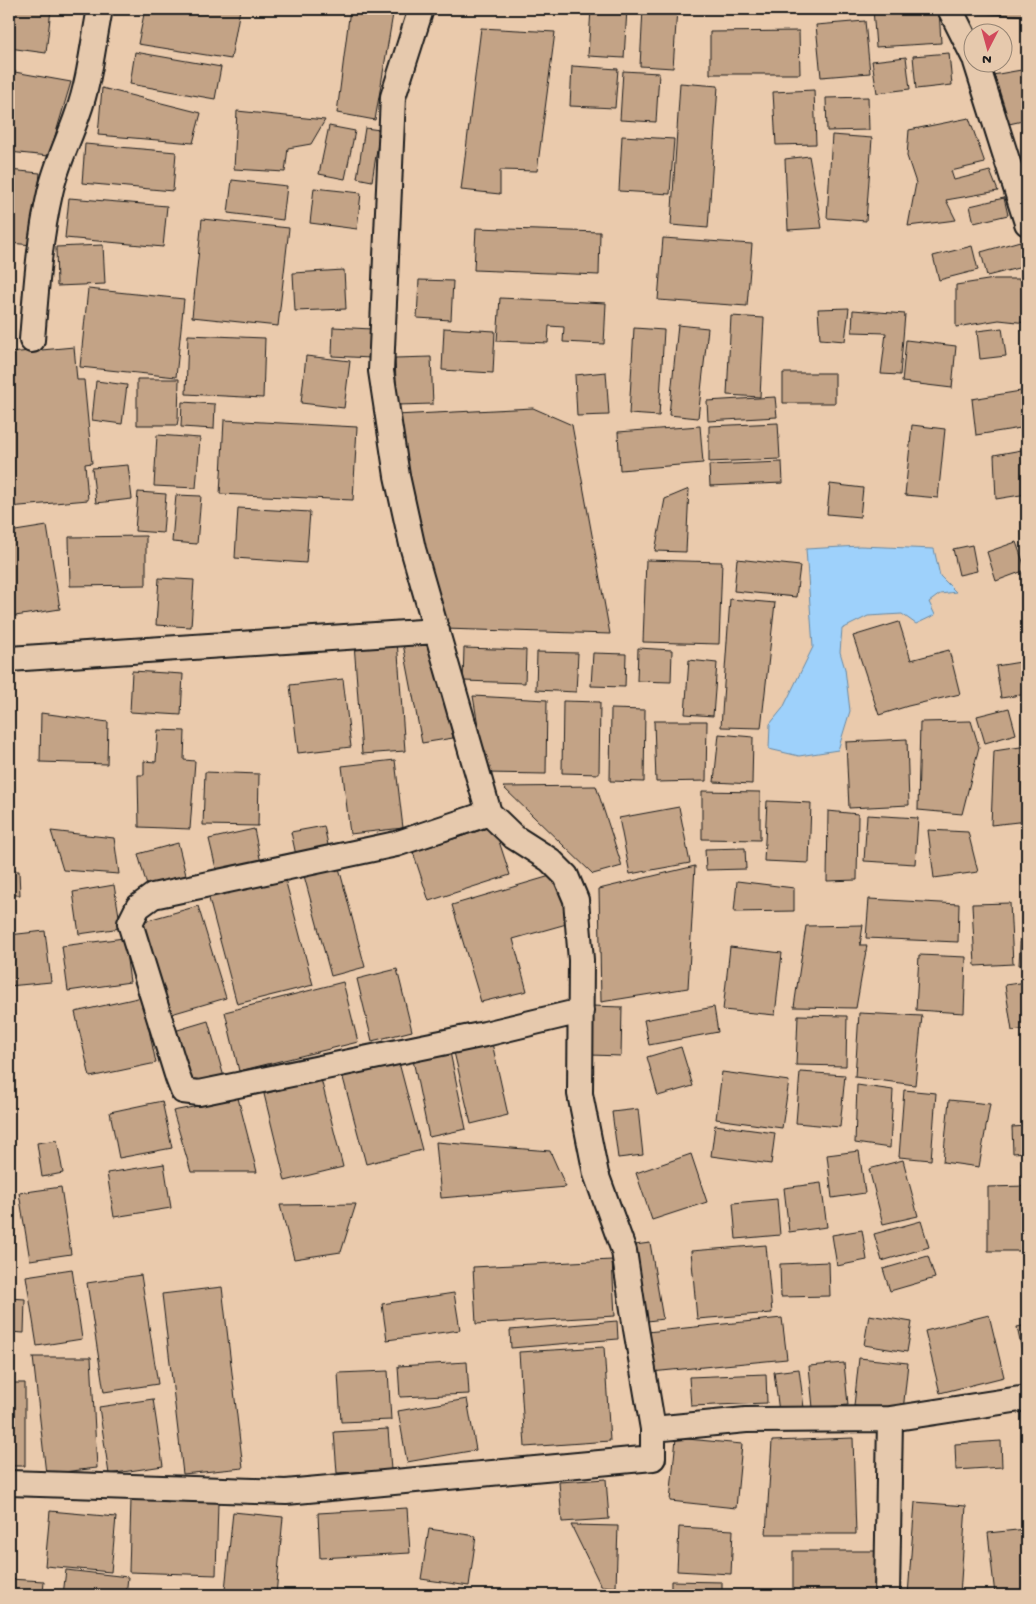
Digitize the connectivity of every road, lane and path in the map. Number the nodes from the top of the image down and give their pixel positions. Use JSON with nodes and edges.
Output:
{"nodes":[{"id":1,"x":100,"y":9,"type":"edge"},
{"id":2,"x":421,"y":9,"type":"edge"},
{"id":3,"x":950,"y":9,"type":"edge"},
{"id":4,"x":964,"y":37,"type":"edge"},
{"id":5,"x":979,"y":72,"type":"edge"},
{"id":6,"x":1027,"y":223,"type":"edge"},
{"id":7,"x":32,"y":340,"type":"dead end"},
{"id":8,"x":437,"y":631,"type":"junction"},
{"id":9,"x":9,"y":659,"type":"edge"},
{"id":10,"x":489,"y":813,"type":"junction"},
{"id":11,"x":580,"y":1011,"type":"junction"},
{"id":12,"x":1027,"y":1398,"type":"edge"},
{"id":13,"x":890,"y":1419,"type":"junction"},
{"id":14,"x":654,"y":1429,"type":"junction"},
{"id":15,"x":9,"y":1483,"type":"edge"},
{"id":16,"x":887,"y":1595,"type":"edge"}],
"edges":[{"from":1,"to":7,"type":"street"},
{"from":2,"to":8,"type":"street"},
{"from":3,"to":4,"type":"street"},
{"from":5,"to":6,"type":"street"},
{"from":8,"to":9,"type":"street"},
{"from":8,"to":10,"type":"street"},
{"from":10,"to":11,"type":"street"},
{"from":10,"to":11,"type":"street"},
{"from":11,"to":14,"type":"street"},
{"from":12,"to":13,"type":"street"},
{"from":13,"to":14,"type":"street"},
{"from":13,"to":16,"type":"street"},
{"from":14,"to":15,"type":"street"}]}
